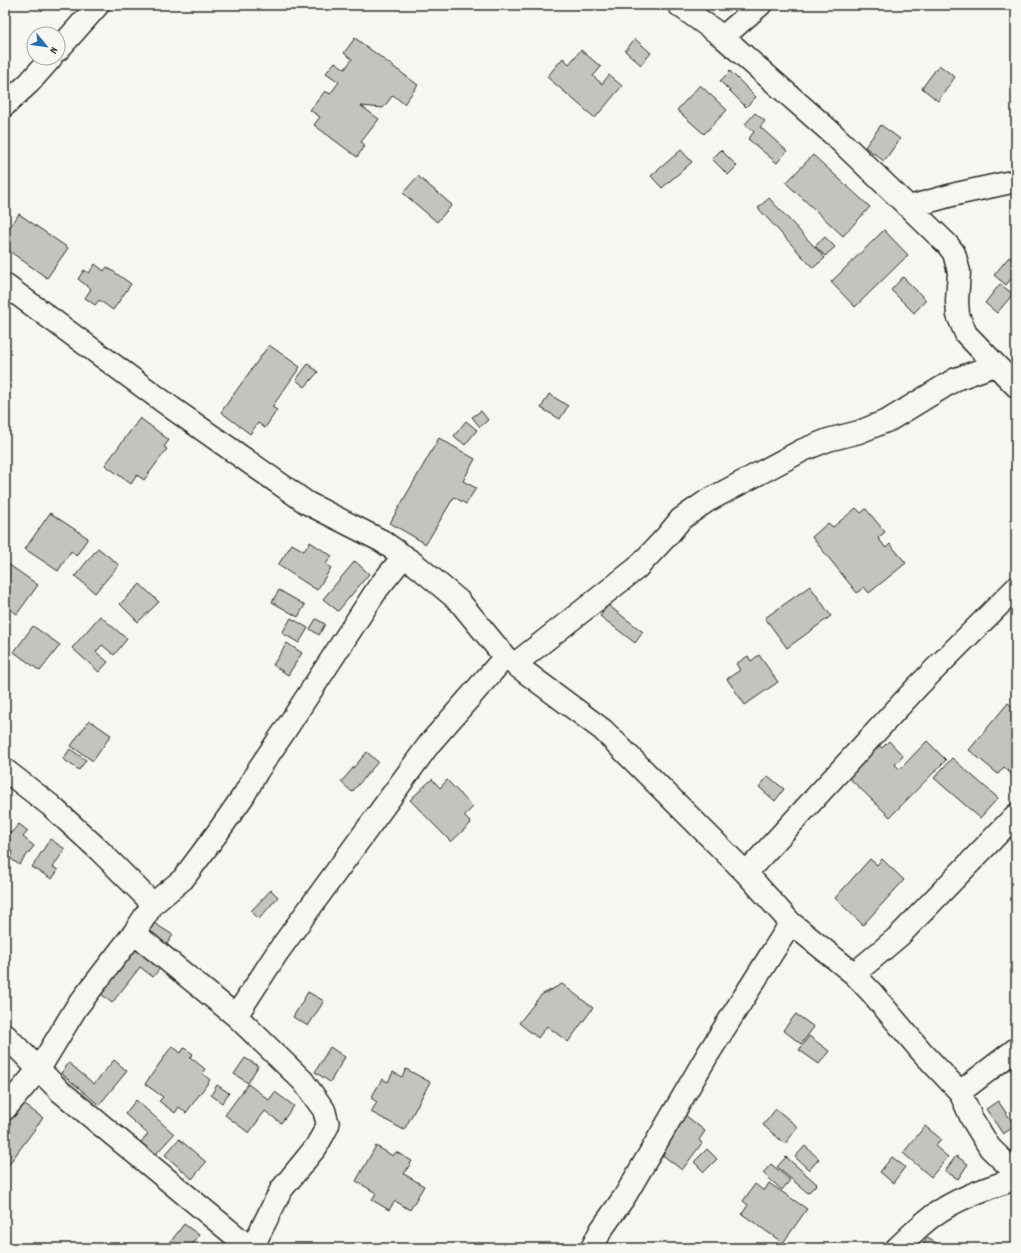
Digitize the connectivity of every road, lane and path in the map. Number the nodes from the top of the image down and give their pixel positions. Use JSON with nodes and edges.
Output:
{"nodes":[{"id":1,"x":98,"y":5,"type":"edge"},
{"id":2,"x":679,"y":5,"type":"edge"},
{"id":3,"x":760,"y":5,"type":"edge"},
{"id":4,"x":723,"y":37,"type":"junction"},
{"id":5,"x":66,"y":41,"type":"edge"},
{"id":6,"x":44,"y":66,"type":"edge"},
{"id":7,"x":5,"y":105,"type":"edge"},
{"id":8,"x":1016,"y":181,"type":"edge"},
{"id":9,"x":909,"y":207,"type":"junction"},
{"id":10,"x":5,"y":285,"type":"edge"},
{"id":11,"x":995,"y":365,"type":"junction"},
{"id":12,"x":1016,"y":386,"type":"edge"},
{"id":13,"x":404,"y":556,"type":"junction"},
{"id":14,"x":1016,"y":588,"type":"edge"},
{"id":15,"x":510,"y":661,"type":"junction"},
{"id":16,"x":5,"y":770,"type":"edge"},
{"id":17,"x":1016,"y":815,"type":"edge"},
{"id":18,"x":746,"y":873,"type":"junction"},
{"id":19,"x":153,"y":904,"type":"junction"},
{"id":20,"x":791,"y":924,"type":"junction"},
{"id":21,"x":134,"y":933,"type":"junction"},
{"id":22,"x":854,"y":974,"type":"junction"},
{"id":23,"x":236,"y":1016,"type":"junction"},
{"id":24,"x":5,"y":1035,"type":"edge"},
{"id":25,"x":1016,"y":1049,"type":"edge"},
{"id":26,"x":39,"y":1070,"type":"junction"},
{"id":27,"x":960,"y":1092,"type":"junction"},
{"id":28,"x":5,"y":1109,"type":"edge"},
{"id":29,"x":1016,"y":1173,"type":"edge"},
{"id":30,"x":1016,"y":1178,"type":"edge"},
{"id":31,"x":241,"y":1245,"type":"edge"},
{"id":32,"x":592,"y":1248,"type":"edge"},
{"id":33,"x":897,"y":1248,"type":"edge"}],
"edges":[{"from":1,"to":5,"type":"street"},
{"from":2,"to":4,"type":"street"},
{"from":3,"to":4,"type":"street"},
{"from":4,"to":9,"type":"street"},
{"from":6,"to":7,"type":"street"},
{"from":8,"to":9,"type":"street"},
{"from":9,"to":11,"type":"street"},
{"from":10,"to":13,"type":"street"},
{"from":11,"to":12,"type":"street"},
{"from":11,"to":15,"type":"street"},
{"from":13,"to":15,"type":"street"},
{"from":13,"to":19,"type":"street"},
{"from":14,"to":18,"type":"street"},
{"from":15,"to":18,"type":"street"},
{"from":15,"to":23,"type":"street"},
{"from":16,"to":19,"type":"street"},
{"from":17,"to":22,"type":"street"},
{"from":18,"to":20,"type":"street"},
{"from":19,"to":21,"type":"street"},
{"from":20,"to":22,"type":"street"},
{"from":20,"to":32,"type":"street"},
{"from":21,"to":23,"type":"street"},
{"from":21,"to":26,"type":"street"},
{"from":22,"to":27,"type":"street"},
{"from":23,"to":31,"type":"street"},
{"from":24,"to":26,"type":"street"},
{"from":25,"to":27,"type":"street"},
{"from":26,"to":28,"type":"street"},
{"from":26,"to":31,"type":"street"},
{"from":27,"to":29,"type":"street"},
{"from":30,"to":33,"type":"street"}]}
